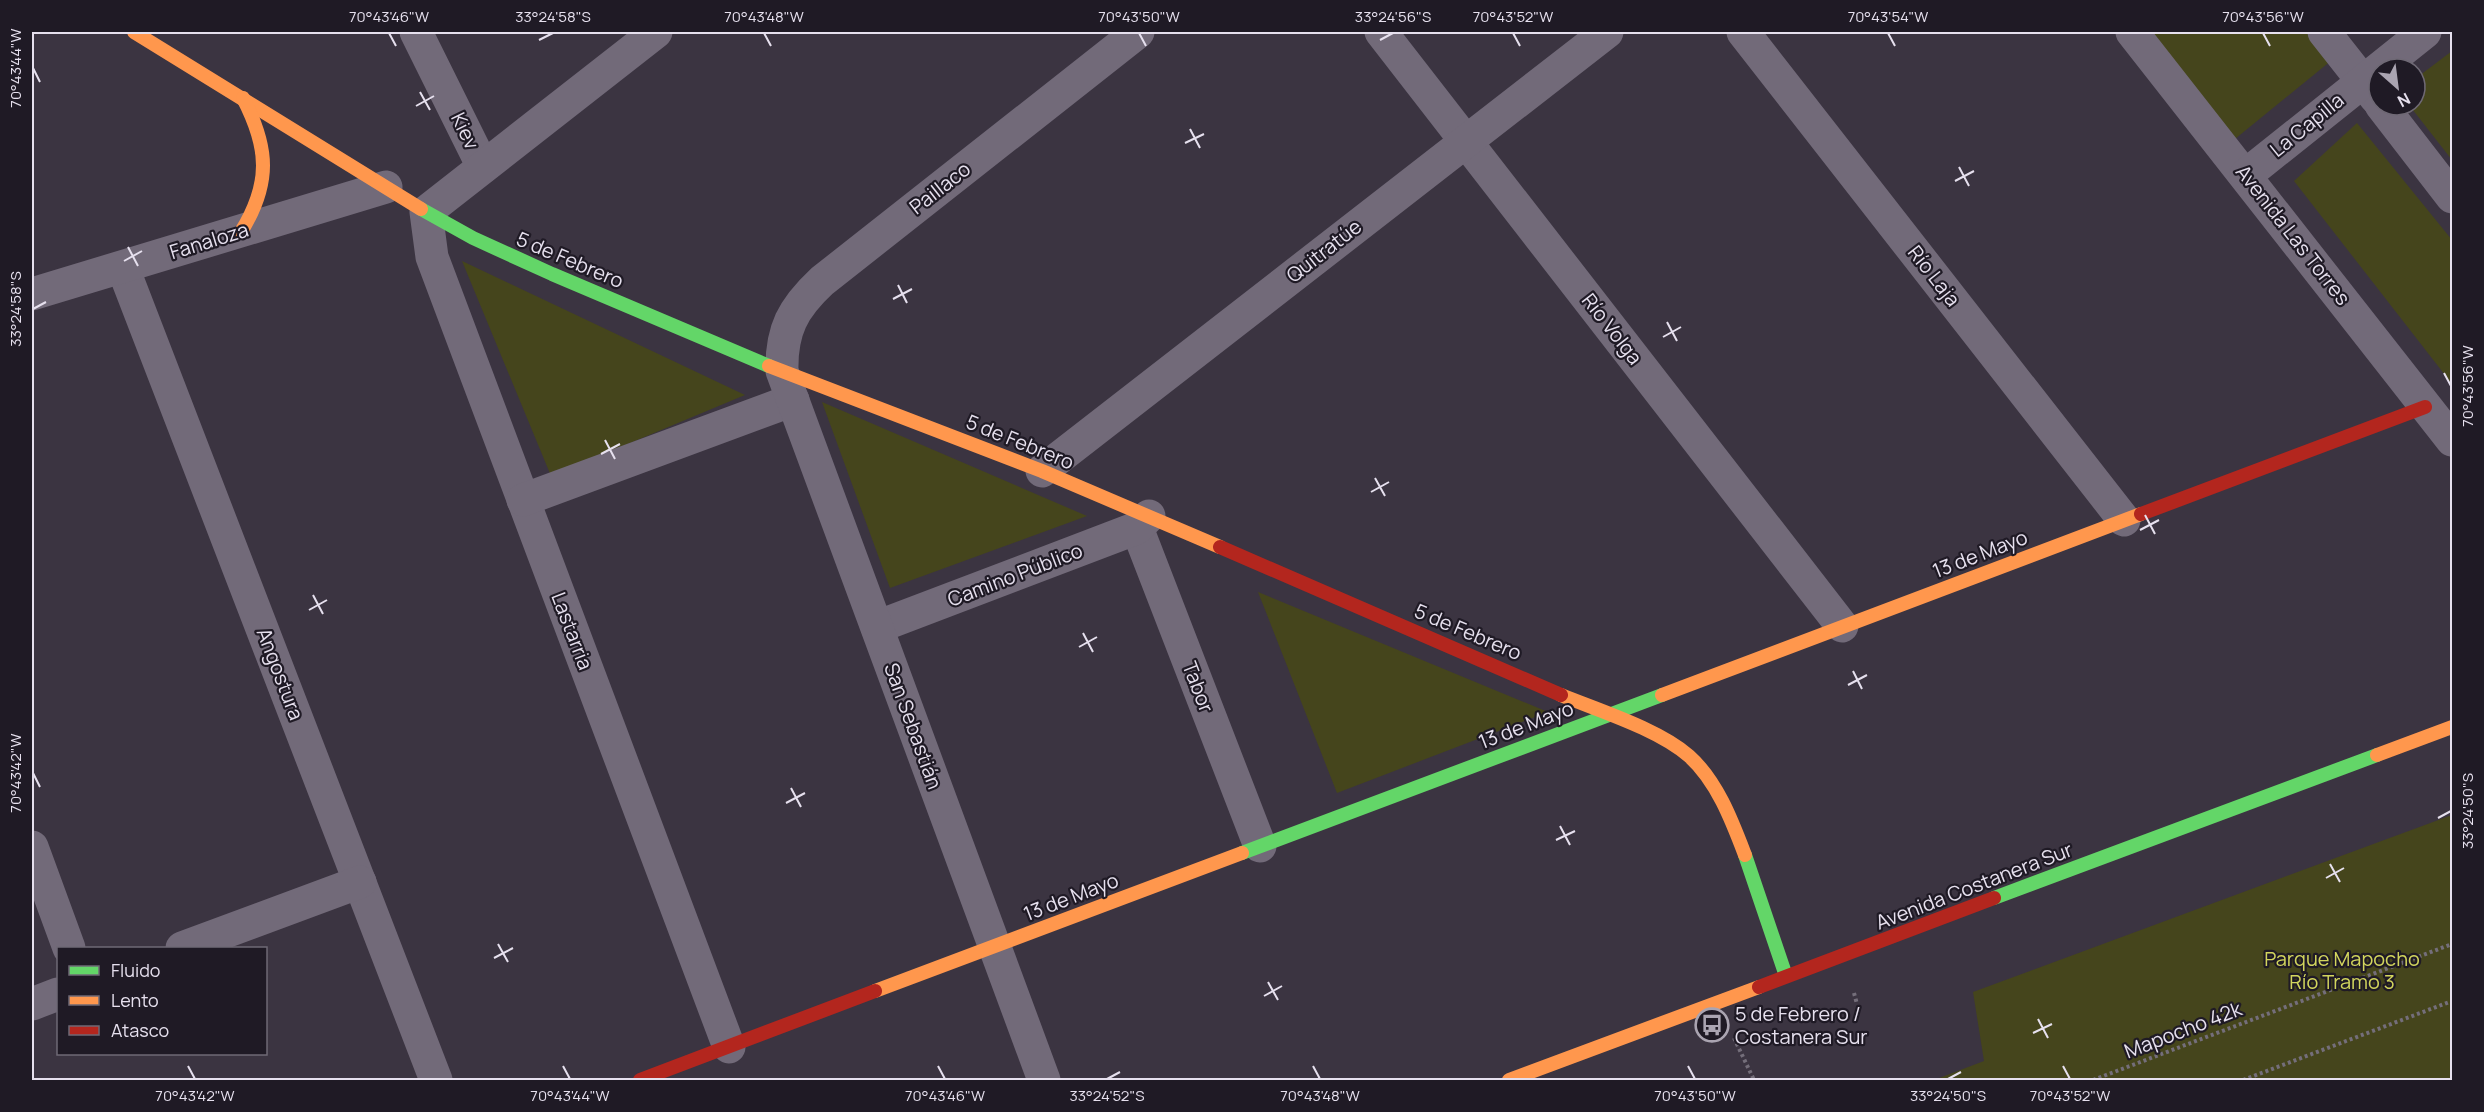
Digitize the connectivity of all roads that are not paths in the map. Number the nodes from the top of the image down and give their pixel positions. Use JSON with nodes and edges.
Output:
{"nodes":[{"id":1,"x":135,"y":32,"type":"edge"},
{"id":2,"x":416,"y":32,"type":"edge"},
{"id":3,"x":656,"y":32,"type":"edge"},
{"id":4,"x":1138,"y":32,"type":"edge"},
{"id":5,"x":1381,"y":32,"type":"edge"},
{"id":6,"x":1607,"y":32,"type":"edge"},
{"id":7,"x":1743,"y":32,"type":"edge"},
{"id":8,"x":2132,"y":32,"type":"edge"},
{"id":9,"x":2324,"y":32,"type":"edge"},
{"id":10,"x":2425,"y":32,"type":"edge"},
{"id":11,"x":2405,"y":57,"type":"edge"},
{"id":12,"x":2367,"y":87,"type":"edge"},
{"id":13,"x":243,"y":98,"type":"junction"},
{"id":14,"x":2367,"y":100,"type":"edge"},
{"id":15,"x":2390,"y":117,"type":"edge"},
{"id":16,"x":1466,"y":140,"type":"junction"},
{"id":17,"x":483,"y":167,"type":"junction"},
{"id":18,"x":2246,"y":175,"type":"junction"},
{"id":19,"x":386,"y":187,"type":"junction"},
{"id":20,"x":2452,"y":197,"type":"edge"},
{"id":21,"x":426,"y":212,"type":"junction"},
{"id":22,"x":241,"y":232,"type":"junction"},
{"id":23,"x":123,"y":268,"type":"junction"},
{"id":24,"x":32,"y":294,"type":"edge"},
{"id":25,"x":788,"y":385,"type":"junction"},
{"id":26,"x":2425,"y":407,"type":"junction"},
{"id":27,"x":2452,"y":440,"type":"edge"},
{"id":28,"x":1042,"y":471,"type":"junction"},
{"id":29,"x":523,"y":500,"type":"junction"},
{"id":30,"x":2124,"y":520,"type":"junction"},
{"id":31,"x":1143,"y":522,"type":"junction"},
{"id":32,"x":877,"y":627,"type":"junction"},
{"id":33,"x":1842,"y":627,"type":"junction"},
{"id":34,"x":1611,"y":714,"type":"junction"},
{"id":35,"x":2452,"y":727,"type":"edge"},
{"id":36,"x":1260,"y":846,"type":"junction"},
{"id":37,"x":32,"y":847,"type":"edge"},
{"id":38,"x":360,"y":882,"type":"junction"},
{"id":39,"x":994,"y":946,"type":"junction"},
{"id":40,"x":69,"y":947,"type":"edge"},
{"id":41,"x":185,"y":947,"type":"edge"},
{"id":42,"x":1786,"y":976,"type":"junction"},
{"id":43,"x":57,"y":994,"type":"edge"},
{"id":44,"x":32,"y":1004,"type":"edge"},
{"id":45,"x":729,"y":1047,"type":"junction"},
{"id":46,"x":436,"y":1080,"type":"edge"},
{"id":47,"x":640,"y":1080,"type":"edge"},
{"id":48,"x":1044,"y":1080,"type":"edge"},
{"id":49,"x":1509,"y":1080,"type":"edge"}],
"edges":[{"from":1,"to":13,"type":"street","name":"5 de Febrero"},
{"from":2,"to":17,"type":"street","name":"Kiev"},
{"from":3,"to":17,"type":"street"},
{"from":4,"to":25,"type":"street","name":"Paillaco"},
{"from":5,"to":16,"type":"street","name":"Río Volga"},
{"from":6,"to":16,"type":"street","name":"Quitratúe"},
{"from":7,"to":30,"type":"street","name":"Río Laja"},
{"from":8,"to":18,"type":"street","name":"Avenida Las Torres"},
{"from":9,"to":12,"type":"street"},
{"from":10,"to":11,"type":"street","name":"La Capilla"},
{"from":13,"to":19,"type":"street","name":"5 de Febrero"},
{"from":13,"to":22,"type":"street"},
{"from":14,"to":18,"type":"street","name":"La Capilla"},
{"from":15,"to":20,"type":"street"},
{"from":16,"to":28,"type":"street","name":"Quitratúe"},
{"from":16,"to":33,"type":"street","name":"Río Volga"},
{"from":17,"to":21,"type":"street"},
{"from":18,"to":26,"type":"street","name":"Avenida Las Torres"},
{"from":19,"to":21,"type":"street","name":"5 de Febrero"},
{"from":19,"to":22,"type":"street","name":"Fanaloza"},
{"from":21,"to":25,"type":"street","name":"5 de Febrero"},
{"from":21,"to":29,"type":"street","name":"Lastarria"},
{"from":22,"to":23,"type":"street","name":"Fanaloza"},
{"from":23,"to":24,"type":"street","name":"Fanaloza"},
{"from":23,"to":38,"type":"street","name":"Angostura"},
{"from":25,"to":28,"type":"street","name":"5 de Febrero"},
{"from":25,"to":29,"type":"street"},
{"from":25,"to":32,"type":"street","name":"San Sebastián"},
{"from":26,"to":27,"type":"street","name":"Avenida Las Torres"},
{"from":26,"to":30,"type":"street","name":"13 de Mayo"},
{"from":28,"to":31,"type":"street","name":"5 de Febrero"},
{"from":29,"to":45,"type":"street","name":"Lastarria"},
{"from":30,"to":33,"type":"street","name":"13 de Mayo"},
{"from":31,"to":32,"type":"street","name":"Camino Público"},
{"from":31,"to":34,"type":"street","name":"5 de Febrero"},
{"from":31,"to":36,"type":"street","name":"Tabor"},
{"from":32,"to":39,"type":"street","name":"San Sebastián"},
{"from":33,"to":34,"type":"street","name":"13 de Mayo"},
{"from":34,"to":36,"type":"street","name":"13 de Mayo"},
{"from":34,"to":42,"type":"street","name":"5 de Febrero"},
{"from":35,"to":42,"type":"street","name":"Avenida Costanera Sur"},
{"from":36,"to":39,"type":"street","name":"13 de Mayo"},
{"from":37,"to":40,"type":"street"},
{"from":38,"to":41,"type":"street"},
{"from":38,"to":46,"type":"street","name":"Angostura"},
{"from":39,"to":45,"type":"street","name":"13 de Mayo"},
{"from":39,"to":48,"type":"street","name":"San Sebastián"},
{"from":42,"to":49,"type":"street","name":"Avenida Costanera Sur"},
{"from":43,"to":44,"type":"street"},
{"from":45,"to":47,"type":"street","name":"13 de Mayo"}]}
